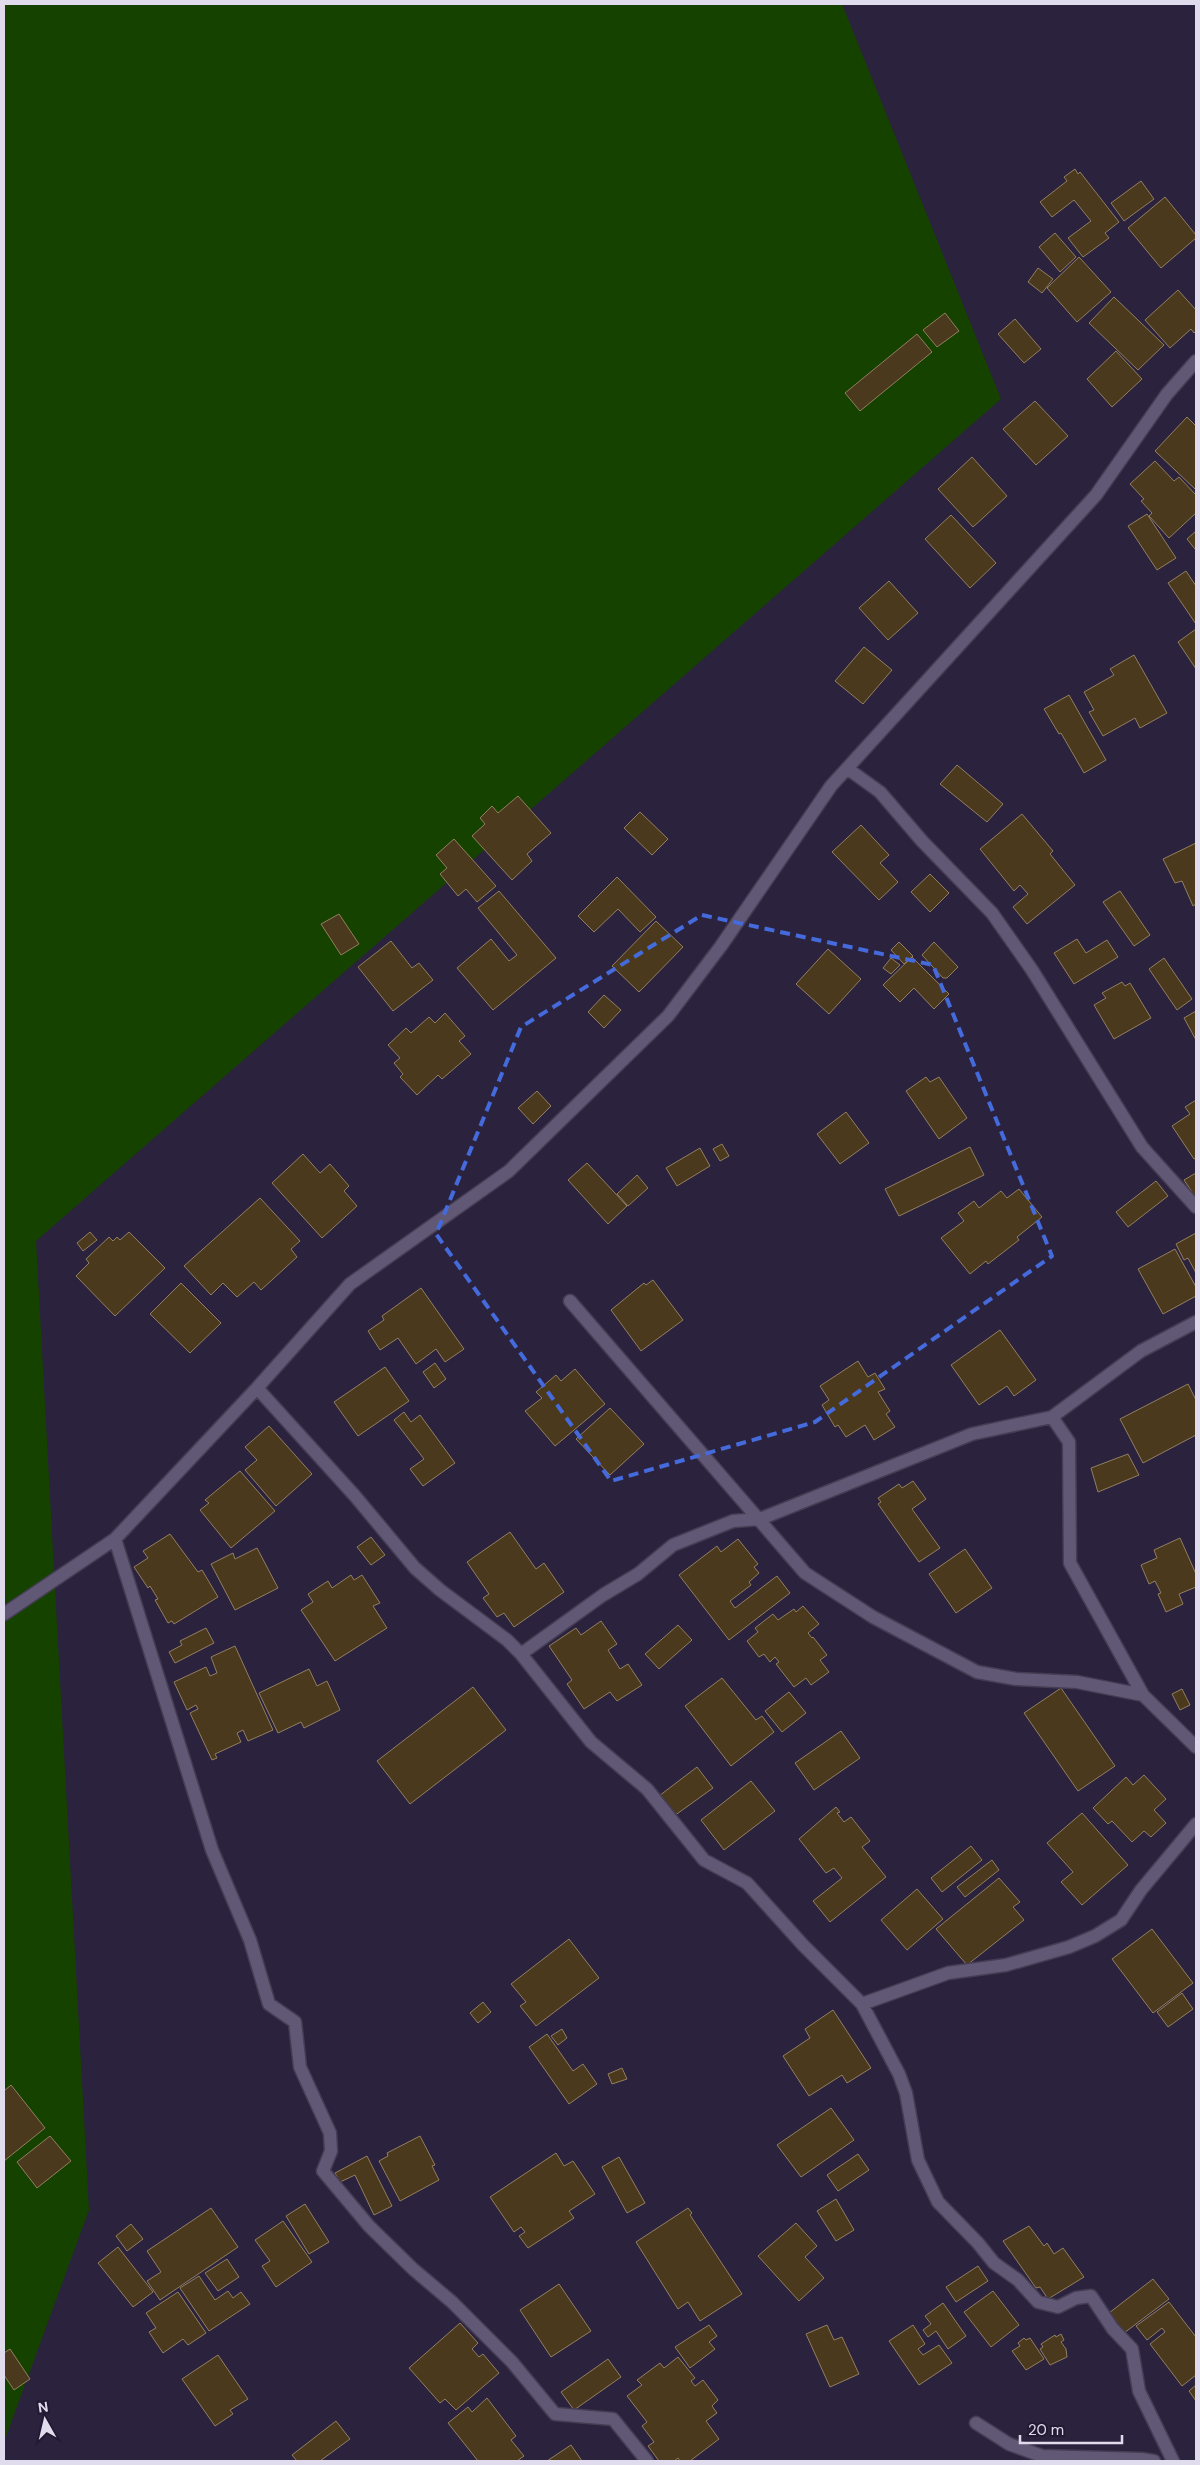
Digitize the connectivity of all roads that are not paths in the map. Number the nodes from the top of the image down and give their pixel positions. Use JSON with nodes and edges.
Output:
{"nodes":[{"id":1,"x":1196,"y":361,"type":"edge"},
{"id":2,"x":848,"y":769,"type":"junction"},
{"id":3,"x":1196,"y":1207,"type":"edge"},
{"id":4,"x":570,"y":1301,"type":"dead end"},
{"id":5,"x":1196,"y":1322,"type":"edge"},
{"id":6,"x":257,"y":1388,"type":"junction"},
{"id":7,"x":1052,"y":1417,"type":"junction"},
{"id":8,"x":760,"y":1519,"type":"junction"},
{"id":9,"x":115,"y":1539,"type":"junction"},
{"id":10,"x":4,"y":1614,"type":"edge"},
{"id":11,"x":521,"y":1654,"type":"junction"},
{"id":12,"x":1143,"y":1695,"type":"junction"},
{"id":13,"x":1196,"y":1747,"type":"edge"},
{"id":14,"x":1196,"y":1824,"type":"edge"},
{"id":15,"x":862,"y":2004,"type":"junction"},
{"id":16,"x":976,"y":2423,"type":"dead end"},
{"id":17,"x":647,"y":2461,"type":"edge"},
{"id":18,"x":1154,"y":2461,"type":"edge"},
{"id":19,"x":1173,"y":2461,"type":"edge"}],
"edges":[{"from":1,"to":2,"type":"street"},
{"from":2,"to":3,"type":"street"},
{"from":2,"to":6,"type":"street"},
{"from":4,"to":8,"type":"street"},
{"from":5,"to":7,"type":"street"},
{"from":6,"to":9,"type":"street"},
{"from":6,"to":11,"type":"street"},
{"from":7,"to":8,"type":"street"},
{"from":7,"to":12,"type":"street"},
{"from":8,"to":11,"type":"street"},
{"from":8,"to":12,"type":"street"},
{"from":9,"to":10,"type":"street"},
{"from":9,"to":17,"type":"street"},
{"from":11,"to":15,"type":"street"},
{"from":12,"to":13,"type":"street"},
{"from":14,"to":15,"type":"street"},
{"from":15,"to":19,"type":"street"},
{"from":16,"to":18,"type":"street"}]}
